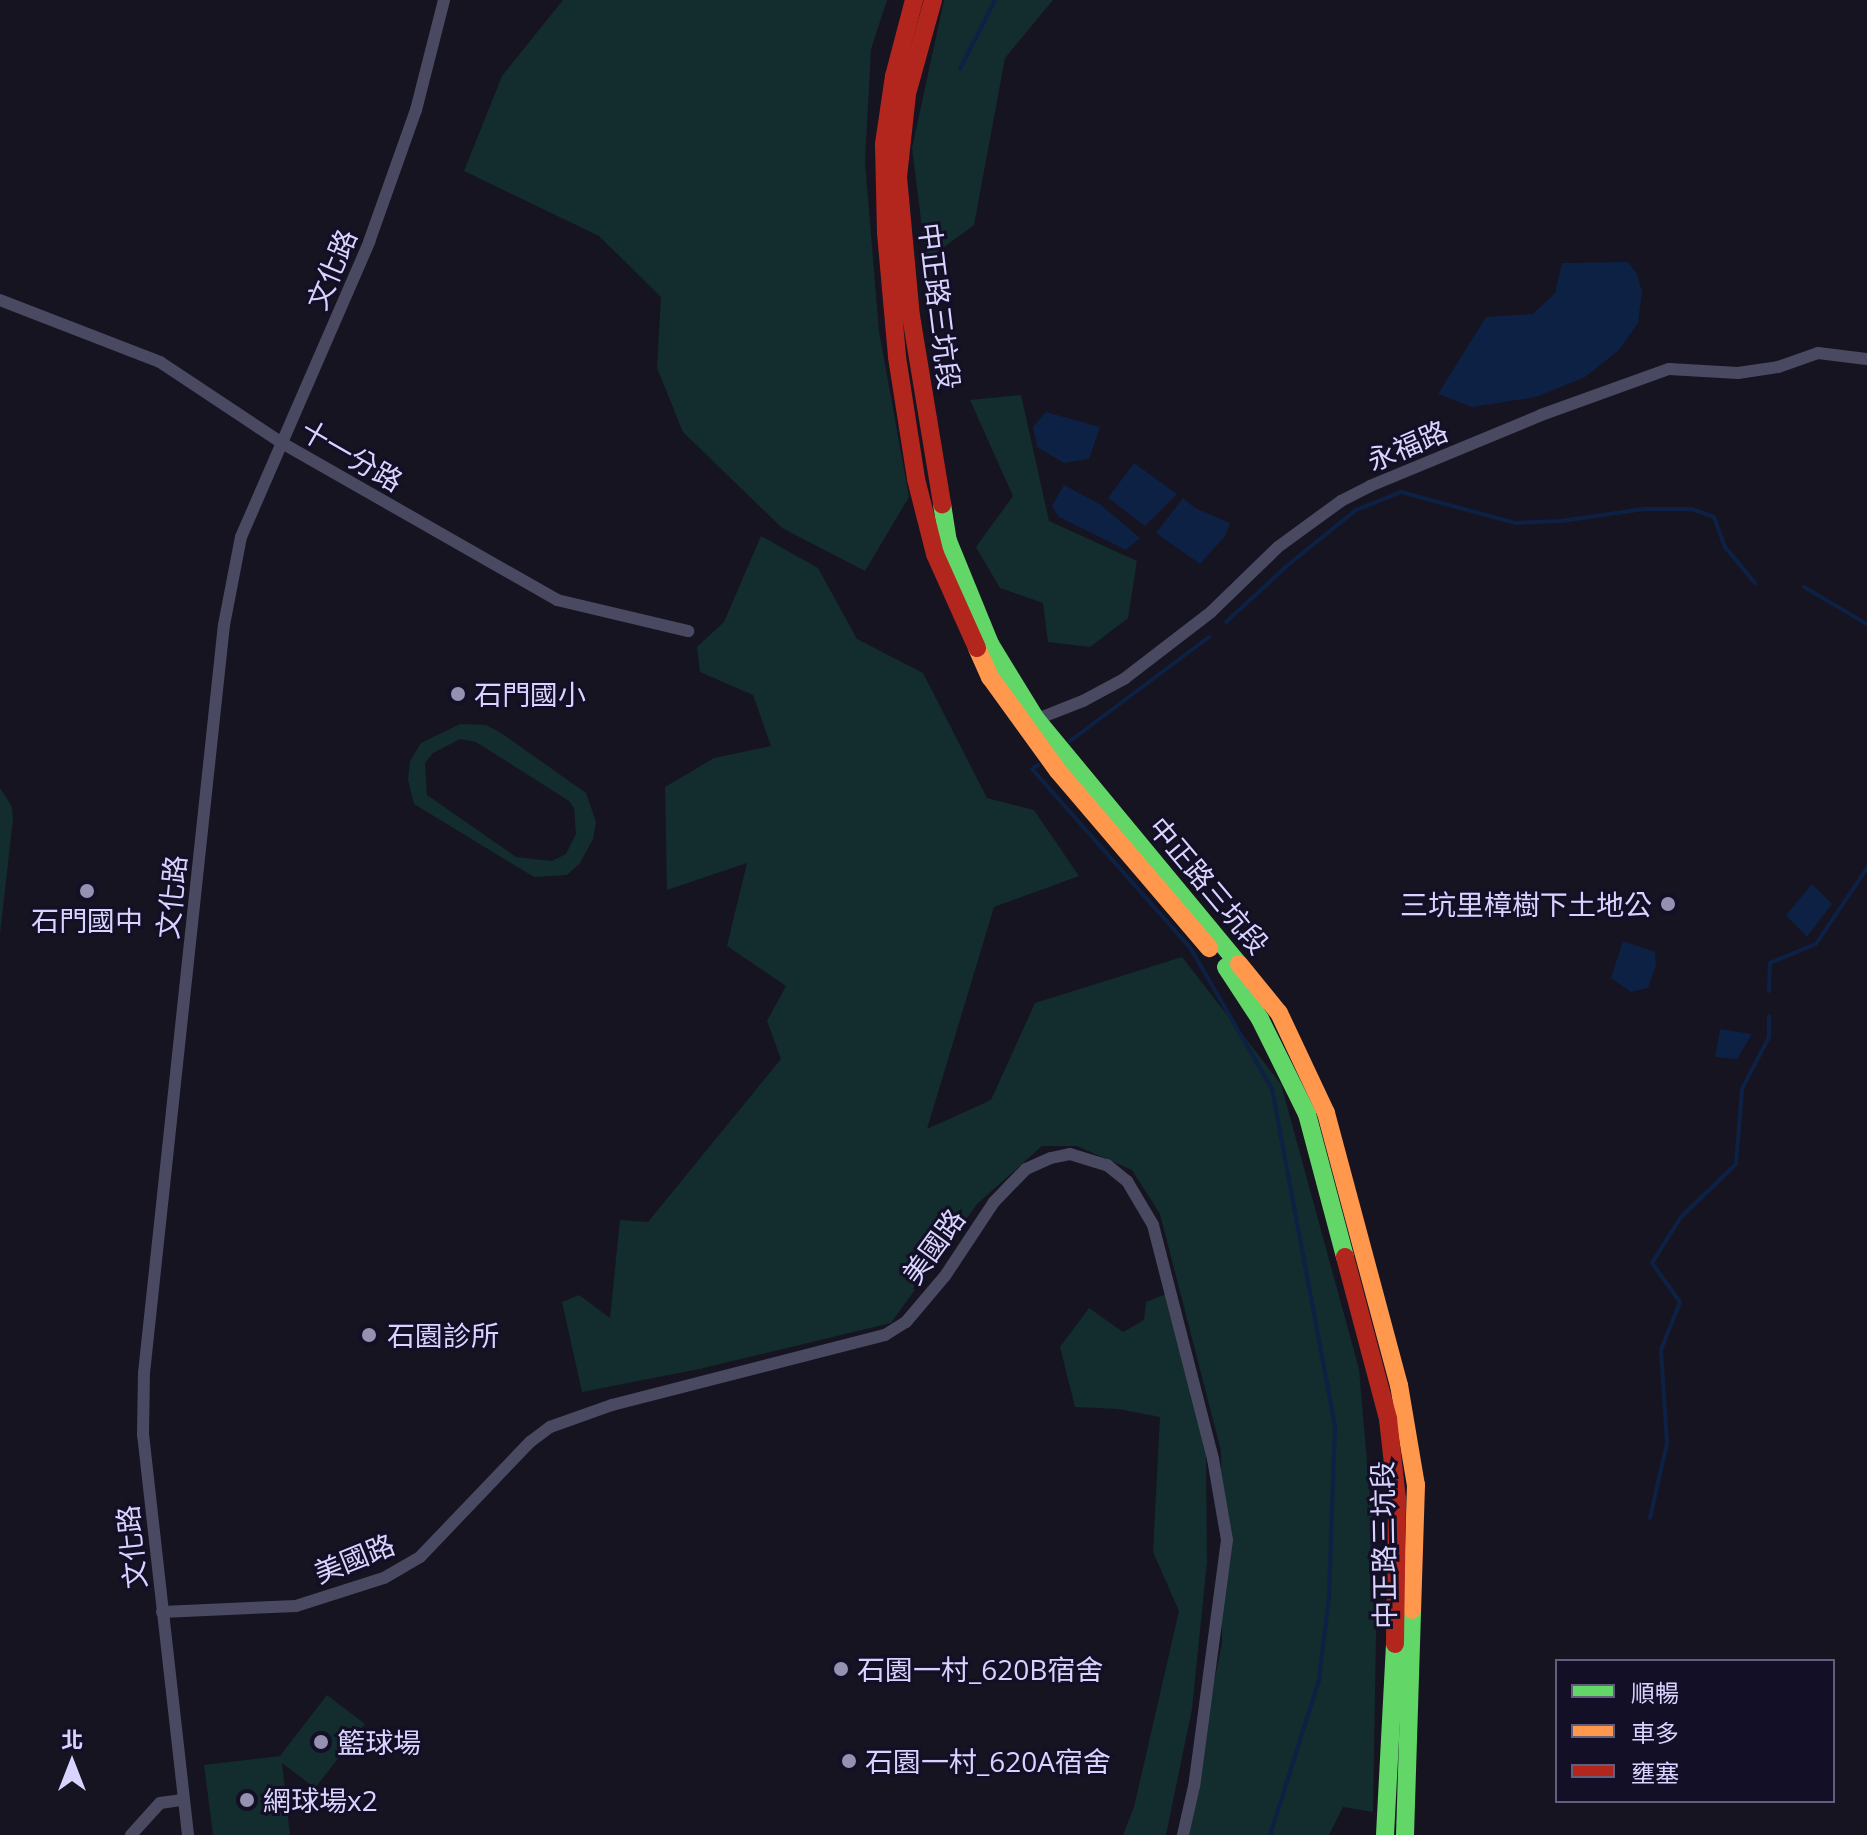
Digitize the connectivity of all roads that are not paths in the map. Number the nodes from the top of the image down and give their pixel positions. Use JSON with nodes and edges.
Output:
{"nodes":[{"id":1,"x":444,"y":0,"type":"edge"},
{"id":2,"x":914,"y":0,"type":"edge"},
{"id":3,"x":933,"y":0,"type":"edge"},
{"id":4,"x":0,"y":300,"type":"edge"},
{"id":5,"x":1867,"y":359,"type":"edge"},
{"id":6,"x":282,"y":443,"type":"junction"},
{"id":7,"x":688,"y":631,"type":"dead end"},
{"id":8,"x":1031,"y":721,"type":"junction"},
{"id":9,"x":162,"y":1612,"type":"junction"},
{"id":10,"x":181,"y":1800,"type":"junction"},
{"id":11,"x":131,"y":1835,"type":"edge"},
{"id":12,"x":188,"y":1835,"type":"edge"},
{"id":13,"x":1183,"y":1835,"type":"edge"},
{"id":14,"x":1385,"y":1835,"type":"edge"},
{"id":15,"x":1405,"y":1835,"type":"edge"}],
"edges":[{"from":1,"to":6,"type":"street","name":"文化路"},
{"from":2,"to":8,"type":"main road","name":"中正路三坑段"},
{"from":3,"to":8,"type":"main road","name":"中正路三坑段"},
{"from":4,"to":6,"type":"street","name":"十一分路"},
{"from":5,"to":8,"type":"street","name":"永福路"},
{"from":6,"to":7,"type":"street","name":"十一分路"},
{"from":6,"to":9,"type":"street","name":"文化路"},
{"from":8,"to":14,"type":"main road","name":"中正路三坑段"},
{"from":8,"to":15,"type":"main road","name":"中正路三坑段"},
{"from":9,"to":10,"type":"street","name":"文化路"},
{"from":9,"to":13,"type":"street","name":"美國路"},
{"from":10,"to":11,"type":"street"},
{"from":10,"to":12,"type":"street","name":"文化路"}]}
